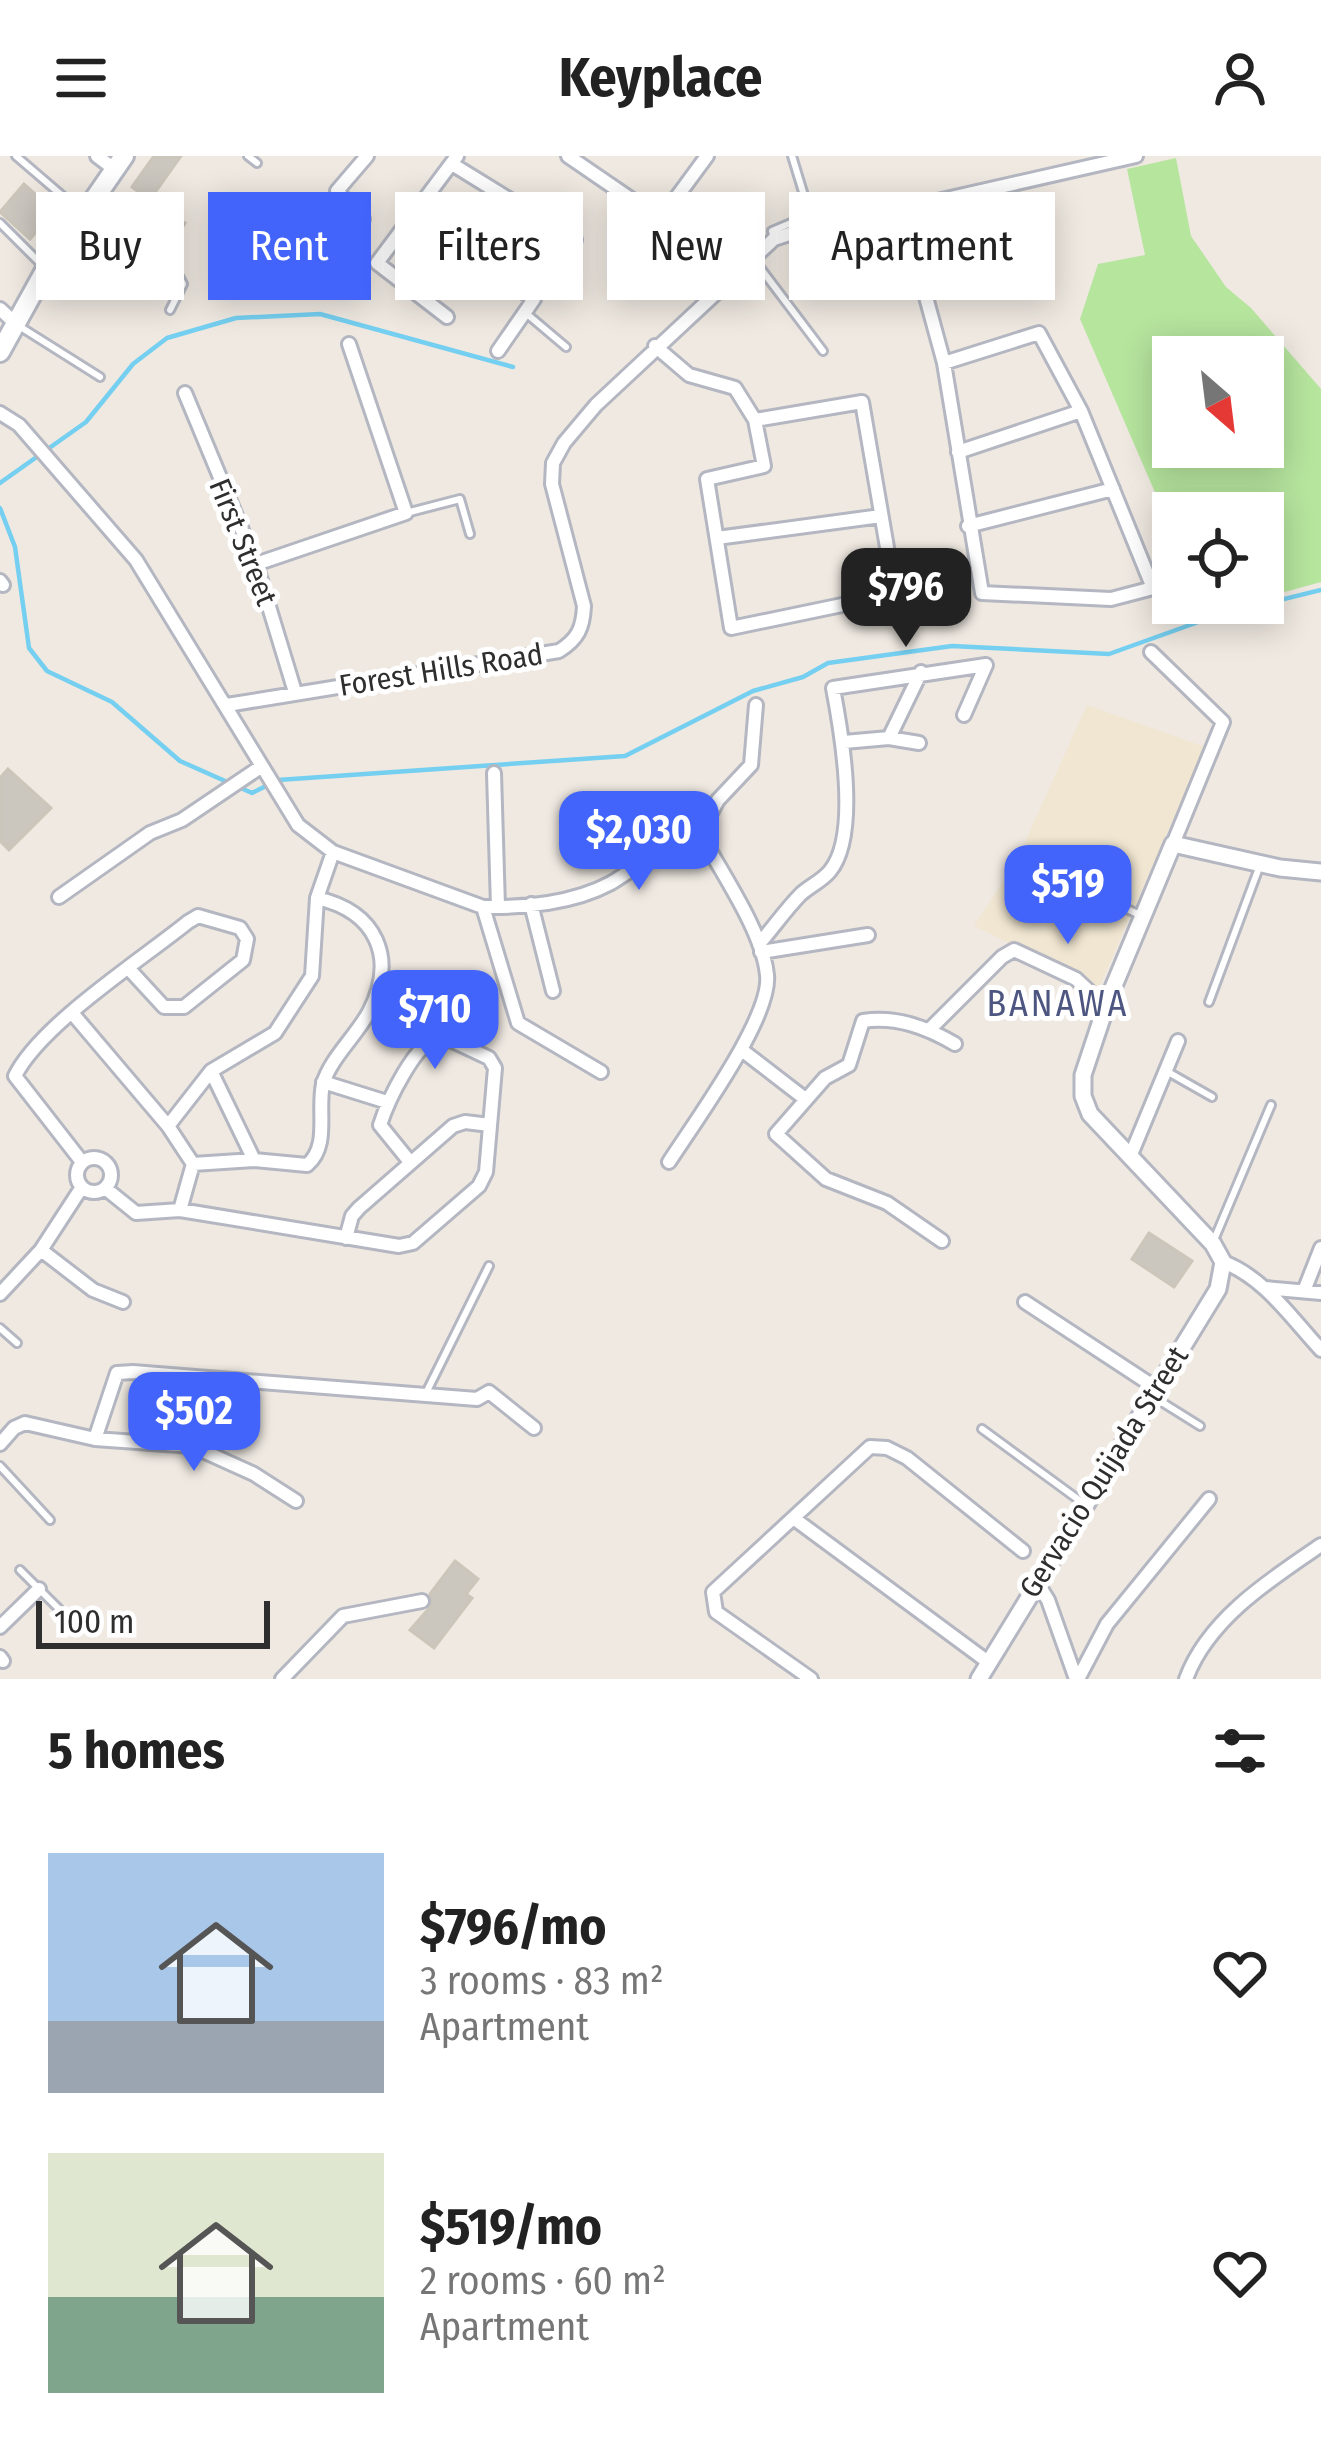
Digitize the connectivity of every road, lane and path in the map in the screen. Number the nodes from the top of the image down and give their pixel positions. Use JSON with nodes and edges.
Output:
{"nodes":[{"id":1,"x":16,"y":156,"type":"edge"},
{"id":2,"x":97,"y":156,"type":"edge"},
{"id":3,"x":248,"y":156,"type":"edge"},
{"id":4,"x":367,"y":156,"type":"edge"},
{"id":5,"x":568,"y":156,"type":"edge"},
{"id":6,"x":707,"y":156,"type":"edge"},
{"id":7,"x":792,"y":156,"type":"edge"},
{"id":8,"x":1136,"y":156,"type":"edge"},
{"id":9,"x":454,"y":160,"type":"edge"},
{"id":10,"x":119,"y":163,"type":"edge"},
{"id":11,"x":257,"y":164,"type":"dead end"},
{"id":12,"x":53,"y":192,"type":"edge"},
{"id":13,"x":98,"y":192,"type":"edge"},
{"id":14,"x":338,"y":192,"type":"edge"},
{"id":15,"x":430,"y":192,"type":"edge"},
{"id":16,"x":502,"y":192,"type":"edge"},
{"id":17,"x":621,"y":192,"type":"edge"},
{"id":18,"x":680,"y":192,"type":"edge"},
{"id":19,"x":977,"y":192,"type":"edge"},
{"id":20,"x":0,"y":223,"type":"edge"},
{"id":21,"x":789,"y":234,"type":"edge"},
{"id":22,"x":395,"y":239,"type":"edge"},
{"id":23,"x":774,"y":239,"type":"junction"},
{"id":24,"x":765,"y":247,"type":"edge"},
{"id":25,"x":36,"y":259,"type":"edge"},
{"id":26,"x":765,"y":274,"type":"edge"},
{"id":27,"x":395,"y":277,"type":"edge"},
{"id":28,"x":36,"y":287,"type":"edge"},
{"id":29,"x":175,"y":300,"type":"edge"},
{"id":30,"x":425,"y":300,"type":"edge"},
{"id":31,"x":533,"y":300,"type":"edge"},
{"id":32,"x":707,"y":300,"type":"edge"},
{"id":33,"x":927,"y":300,"type":"edge"},
{"id":34,"x":0,"y":309,"type":"edge"},
{"id":35,"x":170,"y":310,"type":"dead end"},
{"id":36,"x":524,"y":312,"type":"junction"},
{"id":37,"x":447,"y":317,"type":"dead end"},
{"id":38,"x":16,"y":324,"type":"junction"},
{"id":39,"x":349,"y":344,"type":"dead end"},
{"id":40,"x":656,"y":346,"type":"junction"},
{"id":41,"x":566,"y":347,"type":"dead end"},
{"id":42,"x":498,"y":351,"type":"dead end"},
{"id":43,"x":823,"y":351,"type":"dead end"},
{"id":44,"x":0,"y":352,"type":"edge"},
{"id":45,"x":944,"y":362,"type":"junction"},
{"id":46,"x":100,"y":377,"type":"dead end"},
{"id":47,"x":185,"y":393,"type":"dead end"},
{"id":48,"x":1081,"y":411,"type":"junction"},
{"id":49,"x":0,"y":412,"type":"edge"},
{"id":50,"x":755,"y":420,"type":"junction"},
{"id":51,"x":958,"y":452,"type":"junction"},
{"id":52,"x":1113,"y":488,"type":"junction"},
{"id":53,"x":406,"y":513,"type":"junction"},
{"id":54,"x":881,"y":516,"type":"junction"},
{"id":55,"x":968,"y":526,"type":"junction"},
{"id":56,"x":470,"y":534,"type":"dead end"},
{"id":57,"x":717,"y":538,"type":"junction"},
{"id":58,"x":256,"y":564,"type":"junction"},
{"id":59,"x":1150,"y":652,"type":"dead end"},
{"id":60,"x":921,"y":672,"type":"junction"},
{"id":61,"x":295,"y":692,"type":"junction"},
{"id":62,"x":227,"y":705,"type":"junction"},
{"id":63,"x":756,"y":705,"type":"dead end"},
{"id":64,"x":964,"y":715,"type":"dead end"},
{"id":65,"x":889,"y":738,"type":"junction"},
{"id":66,"x":844,"y":742,"type":"junction"},
{"id":67,"x":919,"y":743,"type":"dead end"},
{"id":68,"x":263,"y":769,"type":"junction"},
{"id":69,"x":494,"y":773,"type":"dead end"},
{"id":70,"x":700,"y":833,"type":"junction"},
{"id":71,"x":1173,"y":844,"type":"junction"},
{"id":72,"x":333,"y":852,"type":"junction"},
{"id":73,"x":1260,"y":863,"type":"junction"},
{"id":74,"x":1321,"y":872,"type":"edge"},
{"id":75,"x":1090,"y":892,"type":"dead end"},
{"id":76,"x":59,"y":897,"type":"dead end"},
{"id":77,"x":317,"y":898,"type":"junction"},
{"id":78,"x":531,"y":904,"type":"junction"},
{"id":79,"x":483,"y":907,"type":"junction"},
{"id":80,"x":498,"y":908,"type":"junction"},
{"id":81,"x":1143,"y":916,"type":"junction"},
{"id":82,"x":868,"y":935,"type":"dead end"},
{"id":83,"x":760,"y":948,"type":"junction"},
{"id":84,"x":129,"y":969,"type":"junction"},
{"id":85,"x":553,"y":991,"type":"dead end"},
{"id":86,"x":1209,"y":1002,"type":"dead end"},
{"id":87,"x":1106,"y":1007,"type":"junction"},
{"id":88,"x":73,"y":1014,"type":"junction"},
{"id":89,"x":930,"y":1029,"type":"junction"},
{"id":90,"x":1178,"y":1041,"type":"dead end"},
{"id":91,"x":955,"y":1045,"type":"dead end"},
{"id":92,"x":743,"y":1051,"type":"junction"},
{"id":93,"x":212,"y":1071,"type":"junction"},
{"id":94,"x":1165,"y":1071,"type":"junction"},
{"id":95,"x":601,"y":1072,"type":"dead end"},
{"id":96,"x":323,"y":1082,"type":"junction"},
{"id":97,"x":1212,"y":1097,"type":"dead end"},
{"id":98,"x":804,"y":1098,"type":"junction"},
{"id":99,"x":387,"y":1102,"type":"junction"},
{"id":100,"x":1271,"y":1105,"type":"dead end"},
{"id":101,"x":490,"y":1125,"type":"junction"},
{"id":102,"x":168,"y":1126,"type":"junction"},
{"id":103,"x":1130,"y":1157,"type":"junction"},
{"id":104,"x":254,"y":1160,"type":"junction"},
{"id":105,"x":82,"y":1162,"type":"junction"},
{"id":106,"x":410,"y":1162,"type":"junction"},
{"id":107,"x":669,"y":1162,"type":"dead end"},
{"id":108,"x":194,"y":1164,"type":"junction"},
{"id":109,"x":82,"y":1187,"type":"junction"},
{"id":110,"x":105,"y":1188,"type":"junction"},
{"id":111,"x":180,"y":1210,"type":"junction"},
{"id":112,"x":346,"y":1238,"type":"junction"},
{"id":113,"x":942,"y":1241,"type":"dead end"},
{"id":114,"x":1213,"y":1244,"type":"junction"},
{"id":115,"x":1321,"y":1248,"type":"edge"},
{"id":116,"x":41,"y":1250,"type":"junction"},
{"id":117,"x":1223,"y":1262,"type":"junction"},
{"id":118,"x":489,"y":1266,"type":"dead end"},
{"id":119,"x":1264,"y":1288,"type":"junction"},
{"id":120,"x":1304,"y":1292,"type":"junction"},
{"id":121,"x":1321,"y":1293,"type":"edge"},
{"id":122,"x":0,"y":1294,"type":"edge"},
{"id":123,"x":1025,"y":1302,"type":"dead end"},
{"id":124,"x":123,"y":1303,"type":"dead end"},
{"id":125,"x":0,"y":1328,"type":"edge"},
{"id":126,"x":17,"y":1343,"type":"dead end"},
{"id":127,"x":1321,"y":1350,"type":"edge"},
{"id":128,"x":1154,"y":1392,"type":"junction"},
{"id":129,"x":426,"y":1393,"type":"junction"},
{"id":130,"x":1200,"y":1426,"type":"dead end"},
{"id":131,"x":534,"y":1427,"type":"dead end"},
{"id":132,"x":982,"y":1430,"type":"dead end"},
{"id":133,"x":95,"y":1439,"type":"junction"},
{"id":134,"x":0,"y":1444,"type":"edge"},
{"id":135,"x":0,"y":1466,"type":"edge"},
{"id":136,"x":1209,"y":1499,"type":"dead end"},
{"id":137,"x":296,"y":1501,"type":"dead end"},
{"id":138,"x":1083,"y":1503,"type":"junction"},
{"id":139,"x":50,"y":1520,"type":"dead end"},
{"id":140,"x":796,"y":1520,"type":"junction"},
{"id":141,"x":1321,"y":1545,"type":"edge"},
{"id":142,"x":1023,"y":1551,"type":"dead end"},
{"id":143,"x":20,"y":1570,"type":"dead end"},
{"id":144,"x":1036,"y":1581,"type":"junction"},
{"id":145,"x":39,"y":1589,"type":"junction"},
{"id":146,"x":422,"y":1601,"type":"dead end"},
{"id":147,"x":60,"y":1610,"type":"dead end"},
{"id":148,"x":0,"y":1627,"type":"edge"},
{"id":149,"x":988,"y":1662,"type":"junction"},
{"id":150,"x":283,"y":1679,"type":"edge"},
{"id":151,"x":811,"y":1679,"type":"edge"},
{"id":152,"x":979,"y":1679,"type":"edge"},
{"id":153,"x":1077,"y":1679,"type":"edge"},
{"id":154,"x":1186,"y":1679,"type":"edge"}],
"edges":[{"from":1,"to":12,"type":"lane"},
{"from":2,"to":10,"type":"street"},
{"from":3,"to":11,"type":"lane"},
{"from":4,"to":14,"type":"street"},
{"from":5,"to":17,"type":"street"},
{"from":6,"to":18,"type":"street"},
{"from":7,"to":23,"type":"lane"},
{"from":8,"to":19,"type":"street","name":"Forest Hills Road"},
{"from":9,"to":15,"type":"street"},
{"from":9,"to":16,"type":"street"},
{"from":10,"to":13,"type":"main road"},
{"from":20,"to":25,"type":"lane"},
{"from":21,"to":23,"type":"street","name":"Forest Hills Road"},
{"from":22,"to":27,"type":"street"},
{"from":23,"to":24,"type":"street","name":"Forest Hills Road"},
{"from":26,"to":43,"type":"lane"},
{"from":28,"to":38,"type":"main road"},
{"from":29,"to":35,"type":"lane"},
{"from":30,"to":37,"type":"street"},
{"from":31,"to":36,"type":"street"},
{"from":32,"to":40,"type":"street","name":"Forest Hills Road"},
{"from":33,"to":45,"type":"street"},
{"from":34,"to":38,"type":"street"},
{"from":36,"to":41,"type":"lane"},
{"from":36,"to":42,"type":"street"},
{"from":38,"to":44,"type":"main road"},
{"from":38,"to":46,"type":"lane"},
{"from":39,"to":53,"type":"street"},
{"from":40,"to":50,"type":"street"},
{"from":40,"to":61,"type":"street","name":"Forest Hills Road"},
{"from":45,"to":48,"type":"street"},
{"from":45,"to":51,"type":"street"},
{"from":47,"to":58,"type":"street","name":"First Street"},
{"from":48,"to":51,"type":"street"},
{"from":48,"to":52,"type":"street"},
{"from":49,"to":62,"type":"street"},
{"from":50,"to":54,"type":"street"},
{"from":50,"to":57,"type":"street"},
{"from":51,"to":55,"type":"street"},
{"from":52,"to":55,"type":"street"},
{"from":52,"to":55,"type":"street"},
{"from":53,"to":56,"type":"lane"},
{"from":53,"to":58,"type":"street"},
{"from":54,"to":57,"type":"street"},
{"from":54,"to":57,"type":"street"},
{"from":58,"to":61,"type":"street","name":"First Street"},
{"from":59,"to":71,"type":"street"},
{"from":60,"to":64,"type":"street"},
{"from":60,"to":65,"type":"street"},
{"from":60,"to":66,"type":"street"},
{"from":61,"to":62,"type":"street","name":"Forest Hills Road"},
{"from":62,"to":68,"type":"street"},
{"from":63,"to":70,"type":"street"},
{"from":65,"to":66,"type":"street"},
{"from":65,"to":67,"type":"street"},
{"from":66,"to":83,"type":"street"},
{"from":68,"to":72,"type":"street"},
{"from":68,"to":76,"type":"street"},
{"from":69,"to":80,"type":"street"},
{"from":70,"to":78,"type":"street"},
{"from":70,"to":83,"type":"street"},
{"from":71,"to":73,"type":"street"},
{"from":71,"to":81,"type":"street"},
{"from":72,"to":77,"type":"street"},
{"from":72,"to":79,"type":"street"},
{"from":73,"to":74,"type":"street"},
{"from":73,"to":86,"type":"lane"},
{"from":75,"to":81,"type":"lane"},
{"from":77,"to":93,"type":"street"},
{"from":77,"to":96,"type":"street"},
{"from":78,"to":80,"type":"street"},
{"from":78,"to":85,"type":"street"},
{"from":79,"to":80,"type":"street"},
{"from":79,"to":95,"type":"street"},
{"from":81,"to":87,"type":"street"},
{"from":82,"to":83,"type":"street"},
{"from":83,"to":92,"type":"street"},
{"from":84,"to":84,"type":"street"},
{"from":84,"to":88,"type":"street"},
{"from":87,"to":89,"type":"street"},
{"from":87,"to":103,"type":"street"},
{"from":88,"to":102,"type":"street"},
{"from":88,"to":105,"type":"street"},
{"from":89,"to":91,"type":"street"},
{"from":89,"to":98,"type":"street"},
{"from":90,"to":94,"type":"street"},
{"from":92,"to":98,"type":"street"},
{"from":92,"to":107,"type":"street"},
{"from":93,"to":102,"type":"street"},
{"from":93,"to":104,"type":"street"},
{"from":94,"to":97,"type":"lane"},
{"from":94,"to":103,"type":"street"},
{"from":96,"to":99,"type":"street"},
{"from":96,"to":104,"type":"street"},
{"from":98,"to":113,"type":"street"},
{"from":99,"to":101,"type":"street"},
{"from":99,"to":106,"type":"street"},
{"from":100,"to":114,"type":"lane"},
{"from":101,"to":106,"type":"street"},
{"from":101,"to":112,"type":"street"},
{"from":102,"to":108,"type":"street"},
{"from":103,"to":114,"type":"street"},
{"from":104,"to":108,"type":"street"},
{"from":105,"to":109,"type":"street"},
{"from":105,"to":110,"type":"street"},
{"from":106,"to":112,"type":"street"},
{"from":108,"to":111,"type":"street"},
{"from":109,"to":110,"type":"street"},
{"from":109,"to":116,"type":"street"},
{"from":110,"to":111,"type":"street"},
{"from":111,"to":112,"type":"street"},
{"from":114,"to":117,"type":"street"},
{"from":115,"to":120,"type":"street"},
{"from":116,"to":122,"type":"street"},
{"from":116,"to":124,"type":"street"},
{"from":117,"to":119,"type":"street"},
{"from":117,"to":128,"type":"street","name":"Gervacio Quijada Street"},
{"from":118,"to":129,"type":"lane"},
{"from":119,"to":120,"type":"street"},
{"from":119,"to":127,"type":"street"},
{"from":120,"to":121,"type":"street"},
{"from":123,"to":128,"type":"street"},
{"from":125,"to":126,"type":"lane"},
{"from":128,"to":130,"type":"lane"},
{"from":128,"to":138,"type":"street","name":"Gervacio Quijada Street"},
{"from":129,"to":131,"type":"street"},
{"from":129,"to":133,"type":"street"},
{"from":132,"to":138,"type":"lane"},
{"from":133,"to":134,"type":"street"},
{"from":133,"to":137,"type":"street"},
{"from":135,"to":139,"type":"lane"},
{"from":136,"to":153,"type":"street"},
{"from":138,"to":144,"type":"street","name":"Gervacio Quijada Street"},
{"from":140,"to":142,"type":"street"},
{"from":140,"to":149,"type":"street"},
{"from":140,"to":151,"type":"street"},
{"from":141,"to":154,"type":"street"},
{"from":143,"to":145,"type":"lane"},
{"from":144,"to":149,"type":"street","name":"Gervacio Quijada Street"},
{"from":144,"to":153,"type":"street"},
{"from":145,"to":147,"type":"lane"},
{"from":145,"to":148,"type":"street"},
{"from":146,"to":150,"type":"street"},
{"from":149,"to":152,"type":"street","name":"Gervacio Quijada Street"}]}
